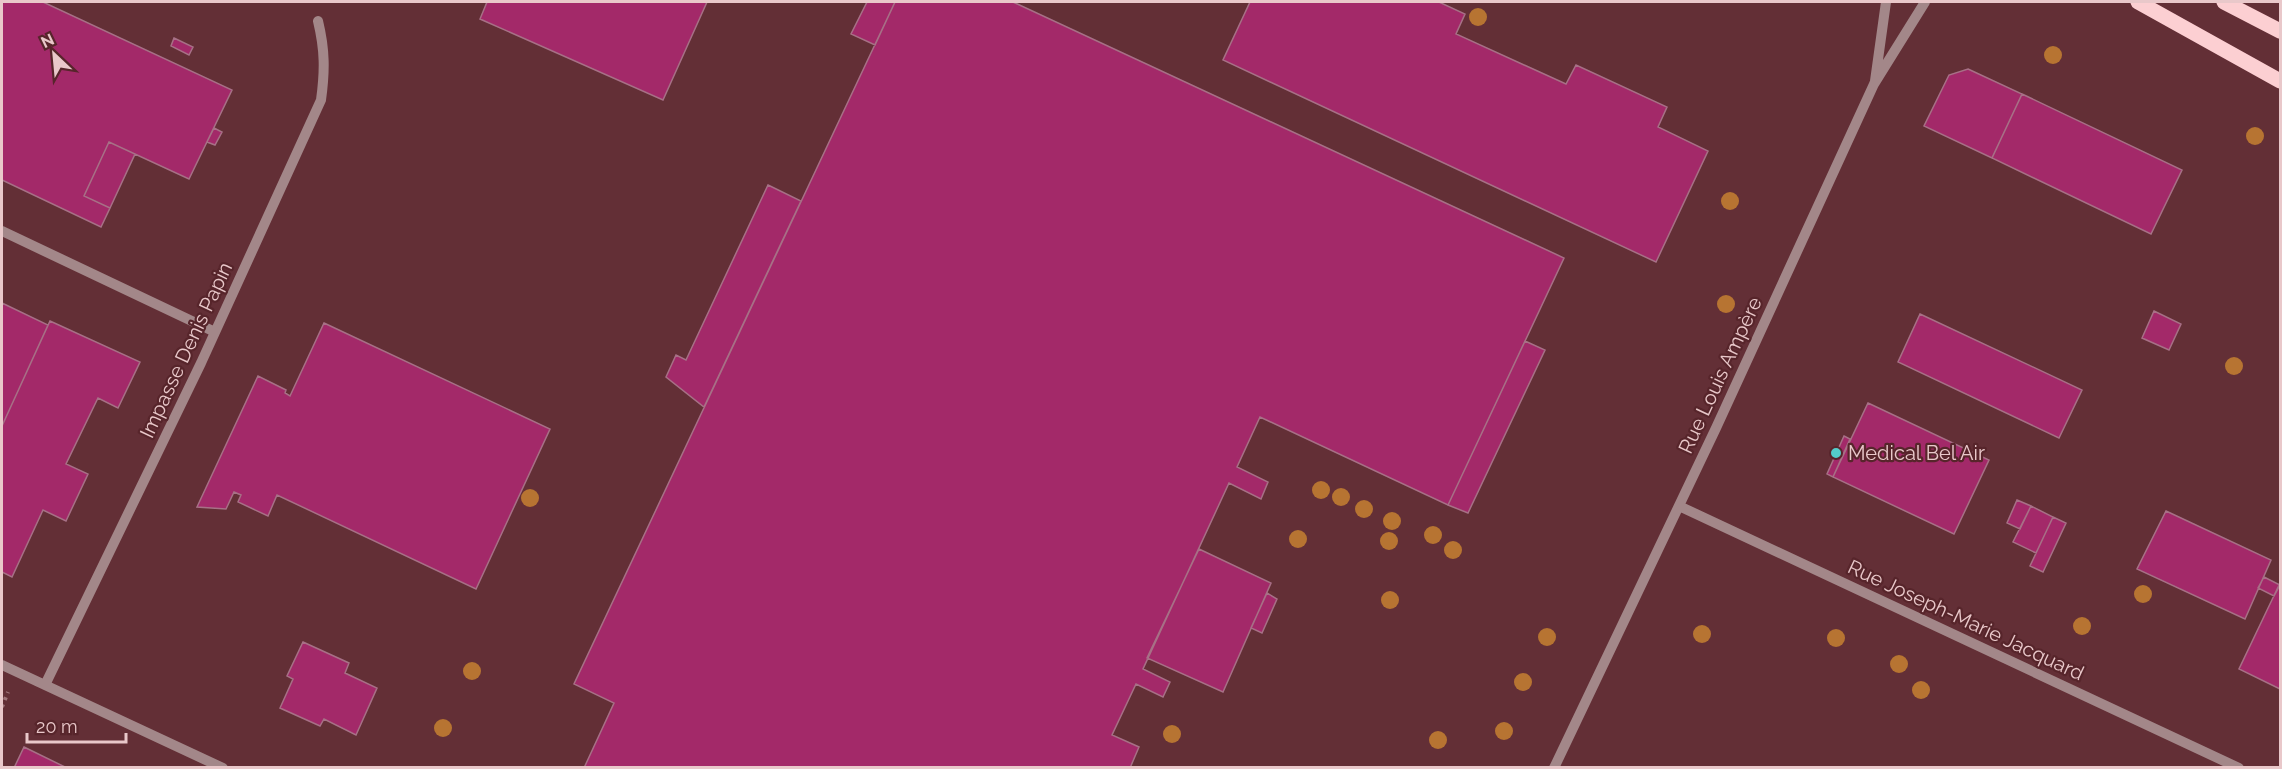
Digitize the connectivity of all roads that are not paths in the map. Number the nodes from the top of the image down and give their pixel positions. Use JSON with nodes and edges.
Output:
{"nodes":[{"id":1,"x":1886,"y":2,"type":"edge"},
{"id":2,"x":1925,"y":2,"type":"edge"},
{"id":3,"x":2138,"y":2,"type":"edge"},
{"id":4,"x":2224,"y":2,"type":"edge"},
{"id":5,"x":318,"y":21,"type":"dead end"},
{"id":6,"x":2280,"y":31,"type":"edge"},
{"id":7,"x":2280,"y":81,"type":"edge"},
{"id":8,"x":1874,"y":84,"type":"junction"},
{"id":9,"x":2,"y":231,"type":"edge"},
{"id":10,"x":215,"y":332,"type":"junction"},
{"id":11,"x":1679,"y":506,"type":"junction"},
{"id":12,"x":2,"y":665,"type":"edge"},
{"id":13,"x":45,"y":685,"type":"junction"},
{"id":14,"x":223,"y":768,"type":"edge"},
{"id":15,"x":1554,"y":768,"type":"edge"},
{"id":16,"x":2239,"y":768,"type":"edge"}],
"edges":[{"from":1,"to":8,"type":"street"},
{"from":2,"to":8,"type":"street","name":"Rue Louis Ampère"},
{"from":3,"to":7,"type":"main road"},
{"from":4,"to":6,"type":"main road"},
{"from":5,"to":10,"type":"street","name":"Impasse Denis Papin"},
{"from":8,"to":11,"type":"street","name":"Rue Louis Ampère"},
{"from":9,"to":10,"type":"street"},
{"from":10,"to":13,"type":"street","name":"Impasse Denis Papin"},
{"from":11,"to":15,"type":"street","name":"Rue Louis Ampère"},
{"from":11,"to":16,"type":"street","name":"Rue Joseph-Marie Jacquard"},
{"from":12,"to":13,"type":"street"},
{"from":13,"to":14,"type":"street"}]}
